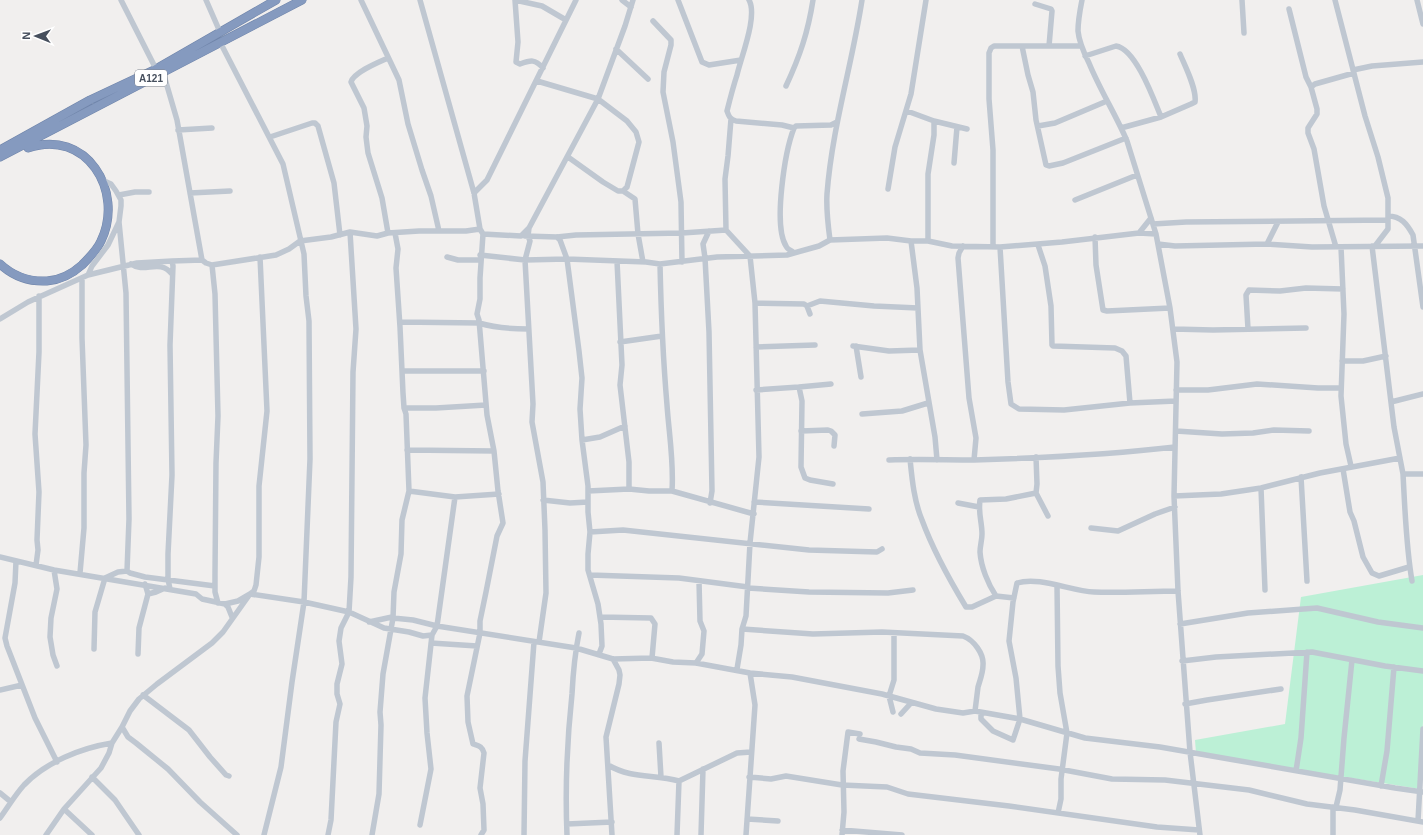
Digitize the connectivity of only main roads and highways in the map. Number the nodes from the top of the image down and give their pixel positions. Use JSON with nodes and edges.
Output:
{"nodes":[{"id":1,"x":276,"y":0,"type":"edge"},
{"id":2,"x":302,"y":0,"type":"edge"},
{"id":3,"x":159,"y":71,"type":"junction"},
{"id":4,"x":42,"y":127,"type":"junction"},
{"id":5,"x":0,"y":143,"type":"edge"},
{"id":6,"x":1,"y":154,"type":"edge"},
{"id":7,"x":0,"y":264,"type":"edge"}],
"edges":[{"from":1,"to":3,"type":"highway","number":"A121"},
{"from":2,"to":3,"type":"highway","number":"A121"},
{"from":3,"to":4,"type":"highway","number":"A121"},
{"from":3,"to":6,"type":"highway","number":"A121"},
{"from":4,"to":5,"type":"highway"},
{"from":4,"to":6,"type":"highway","number":"A121"},
{"from":6,"to":7,"type":"highway"}]}
